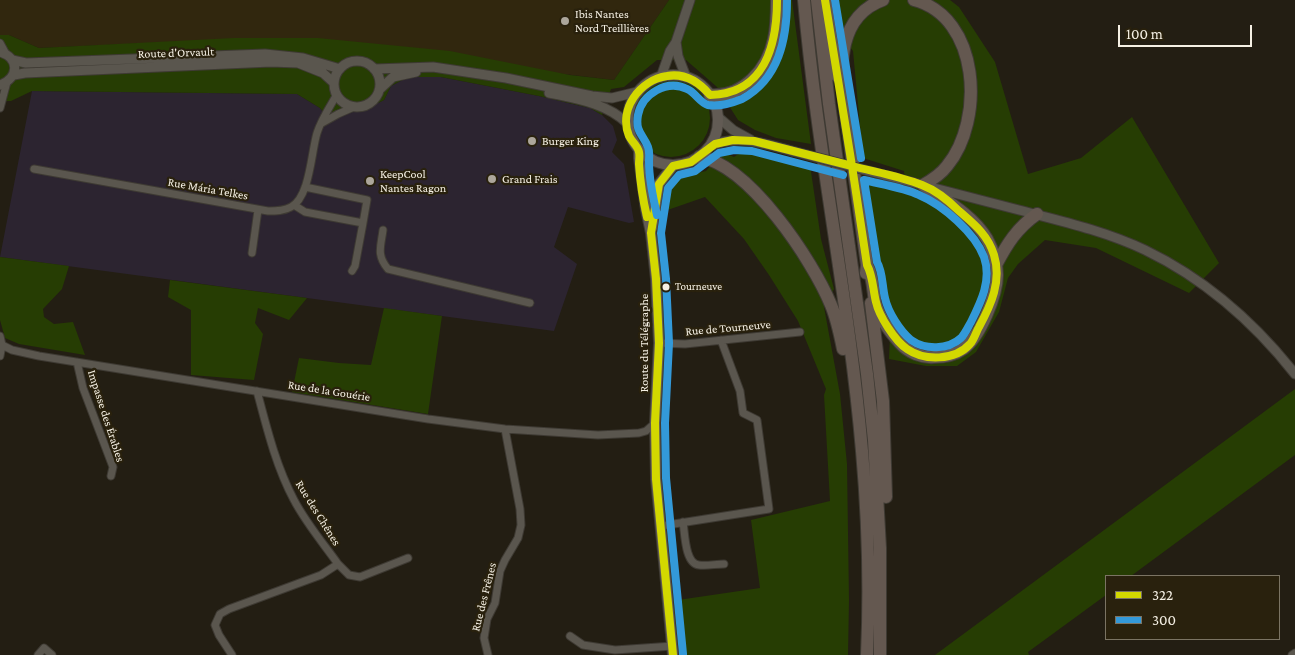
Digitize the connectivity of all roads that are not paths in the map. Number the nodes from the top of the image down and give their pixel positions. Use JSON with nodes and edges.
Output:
{"nodes":[{"id":1,"x":690,"y":0,"type":"edge"},
{"id":2,"x":777,"y":0,"type":"edge"},
{"id":3,"x":804,"y":0,"type":"edge"},
{"id":4,"x":817,"y":0,"type":"edge"},
{"id":5,"x":825,"y":0,"type":"edge"},
{"id":6,"x":883,"y":0,"type":"edge"},
{"id":7,"x":914,"y":0,"type":"edge"},
{"id":8,"x":676,"y":42,"type":"junction"},
{"id":9,"x":0,"y":43,"type":"edge"},
{"id":10,"x":6,"y":56,"type":"edge"},
{"id":11,"x":340,"y":69,"type":"junction"},
{"id":12,"x":374,"y":69,"type":"junction"},
{"id":13,"x":660,"y":77,"type":"junction"},
{"id":14,"x":686,"y":77,"type":"junction"},
{"id":15,"x":7,"y":81,"type":"edge"},
{"id":16,"x":334,"y":83,"type":"junction"},
{"id":17,"x":379,"y":90,"type":"junction"},
{"id":18,"x":637,"y":92,"type":"junction"},
{"id":19,"x":336,"y":96,"type":"junction"},
{"id":20,"x":710,"y":96,"type":"junction"},
{"id":21,"x":354,"y":107,"type":"junction"},
{"id":22,"x":0,"y":108,"type":"edge"},
{"id":23,"x":718,"y":117,"type":"junction"},
{"id":24,"x":627,"y":123,"type":"junction"},
{"id":25,"x":320,"y":125,"type":"junction"},
{"id":26,"x":754,"y":141,"type":"junction"},
{"id":27,"x":709,"y":147,"type":"junction"},
{"id":28,"x":639,"y":151,"type":"junction"},
{"id":29,"x":699,"y":157,"type":"junction"},
{"id":30,"x":673,"y":166,"type":"junction"},
{"id":31,"x":34,"y":169,"type":"dead end"},
{"id":32,"x":923,"y":185,"type":"junction"},
{"id":33,"x":305,"y":186,"type":"junction"},
{"id":34,"x":857,"y":194,"type":"junction"},
{"id":35,"x":294,"y":205,"type":"junction"},
{"id":36,"x":258,"y":210,"type":"junction"},
{"id":37,"x":1037,"y":214,"type":"junction"},
{"id":38,"x":363,"y":223,"type":"junction"},
{"id":39,"x":383,"y":230,"type":"dead end"},
{"id":40,"x":651,"y":234,"type":"junction"},
{"id":41,"x":252,"y":253,"type":"dead end"},
{"id":42,"x":867,"y":265,"type":"junction"},
{"id":43,"x":996,"y":265,"type":"junction"},
{"id":44,"x":352,"y":271,"type":"dead end"},
{"id":45,"x":530,"y":303,"type":"dead end"},
{"id":46,"x":800,"y":332,"type":"dead end"},
{"id":47,"x":0,"y":336,"type":"edge"},
{"id":48,"x":721,"y":340,"type":"junction"},
{"id":49,"x":659,"y":343,"type":"junction"},
{"id":50,"x":1,"y":345,"type":"edge"},
{"id":51,"x":0,"y":356,"type":"edge"},
{"id":52,"x":77,"y":362,"type":"junction"},
{"id":53,"x":1295,"y":374,"type":"edge"},
{"id":54,"x":257,"y":391,"type":"junction"},
{"id":55,"x":859,"y":419,"type":"junction"},
{"id":56,"x":656,"y":423,"type":"junction"},
{"id":57,"x":505,"y":429,"type":"junction"},
{"id":58,"x":111,"y":476,"type":"dead end"},
{"id":59,"x":879,"y":516,"type":"junction"},
{"id":60,"x":683,"y":522,"type":"junction"},
{"id":61,"x":661,"y":526,"type":"junction"},
{"id":62,"x":408,"y":558,"type":"dead end"},
{"id":63,"x":338,"y":564,"type":"junction"},
{"id":64,"x":724,"y":564,"type":"dead end"},
{"id":65,"x":570,"y":636,"type":"dead end"},
{"id":66,"x":673,"y":651,"type":"edge"},
{"id":67,"x":1295,"y":653,"type":"edge"},
{"id":68,"x":38,"y":655,"type":"edge"},
{"id":69,"x":52,"y":655,"type":"edge"},
{"id":70,"x":232,"y":655,"type":"edge"},
{"id":71,"x":488,"y":655,"type":"edge"},
{"id":72,"x":867,"y":655,"type":"edge"},
{"id":73,"x":880,"y":655,"type":"edge"},
{"id":74,"x":1292,"y":655,"type":"edge"}],
"edges":[{"from":1,"to":8,"type":"street"},
{"from":2,"to":20,"type":"highway"},
{"from":3,"to":55,"type":"highway"},
{"from":4,"to":59,"type":"highway"},
{"from":5,"to":34,"type":"highway"},
{"from":6,"to":34,"type":"highway"},
{"from":7,"to":32,"type":"highway"},
{"from":8,"to":13,"type":"street"},
{"from":8,"to":14,"type":"street"},
{"from":9,"to":10,"type":"street"},
{"from":10,"to":11,"type":"street"},
{"from":10,"to":15,"type":"street"},
{"from":11,"to":12,"type":"street"},
{"from":11,"to":16,"type":"street"},
{"from":12,"to":17,"type":"street"},
{"from":12,"to":18,"type":"street"},
{"from":13,"to":14,"type":"main road"},
{"from":13,"to":18,"type":"main road"},
{"from":14,"to":20,"type":"main road"},
{"from":15,"to":16,"type":"street","name":"Route d'Orvault"},
{"from":15,"to":22,"type":"street"},
{"from":16,"to":19,"type":"street"},
{"from":17,"to":21,"type":"street"},
{"from":17,"to":24,"type":"street"},
{"from":18,"to":24,"type":"main road"},
{"from":19,"to":21,"type":"street"},
{"from":19,"to":25,"type":"street"},
{"from":20,"to":23,"type":"main road"},
{"from":21,"to":25,"type":"street"},
{"from":23,"to":26,"type":"street"},
{"from":23,"to":27,"type":"main road"},
{"from":24,"to":28,"type":"main road"},
{"from":25,"to":33,"type":"street"},
{"from":26,"to":27,"type":"street"},
{"from":26,"to":32,"type":"street","bridge":true},
{"from":27,"to":29,"type":"main road"},
{"from":28,"to":30,"type":"main road"},
{"from":28,"to":40,"type":"main road","name":"Route du Télégraphe"},
{"from":29,"to":30,"type":"main road"},
{"from":29,"to":55,"type":"highway"},
{"from":30,"to":40,"type":"main road","name":"Route du Télégraphe"},
{"from":31,"to":36,"type":"street","name":"Rue Mária Telkes"},
{"from":32,"to":37,"type":"street"},
{"from":32,"to":43,"type":"highway"},
{"from":33,"to":35,"type":"street"},
{"from":33,"to":38,"type":"street"},
{"from":34,"to":42,"type":"highway"},
{"from":35,"to":36,"type":"street","name":"Rue Mária Telkes"},
{"from":35,"to":38,"type":"street"},
{"from":36,"to":41,"type":"street"},
{"from":37,"to":43,"type":"highway"},
{"from":37,"to":53,"type":"street"},
{"from":38,"to":44,"type":"street"},
{"from":39,"to":45,"type":"street"},
{"from":40,"to":49,"type":"main road","name":"Route du Télégraphe"},
{"from":42,"to":43,"type":"highway"},
{"from":42,"to":59,"type":"highway"},
{"from":46,"to":48,"type":"street","name":"Rue de Tourneuve"},
{"from":47,"to":50,"type":"street"},
{"from":48,"to":49,"type":"street","name":"Rue de Tourneuve"},
{"from":48,"to":60,"type":"street"},
{"from":49,"to":56,"type":"main road","name":"Route du Télégraphe"},
{"from":50,"to":51,"type":"street"},
{"from":50,"to":52,"type":"street","name":"Rue de la Gouérie"},
{"from":52,"to":54,"type":"street","name":"Rue de la Gouérie"},
{"from":52,"to":58,"type":"street","name":"Impasse des Érables"},
{"from":54,"to":57,"type":"street","name":"Rue de la Gouérie"},
{"from":54,"to":63,"type":"street","name":"Rue des Chênes"},
{"from":55,"to":72,"type":"highway"},
{"from":56,"to":57,"type":"street","name":"Rue de la Gouérie"},
{"from":56,"to":61,"type":"main road","name":"Route du Télégraphe"},
{"from":57,"to":71,"type":"street","name":"Rue des Frênes"},
{"from":59,"to":73,"type":"highway"},
{"from":60,"to":61,"type":"street"},
{"from":60,"to":64,"type":"street"},
{"from":61,"to":66,"type":"main road","name":"Route du Télégraphe"},
{"from":62,"to":63,"type":"street"},
{"from":63,"to":70,"type":"street","name":"Rue des Chênes"},
{"from":65,"to":66,"type":"street"},
{"from":67,"to":74,"type":"street"},
{"from":68,"to":69,"type":"street"}]}
